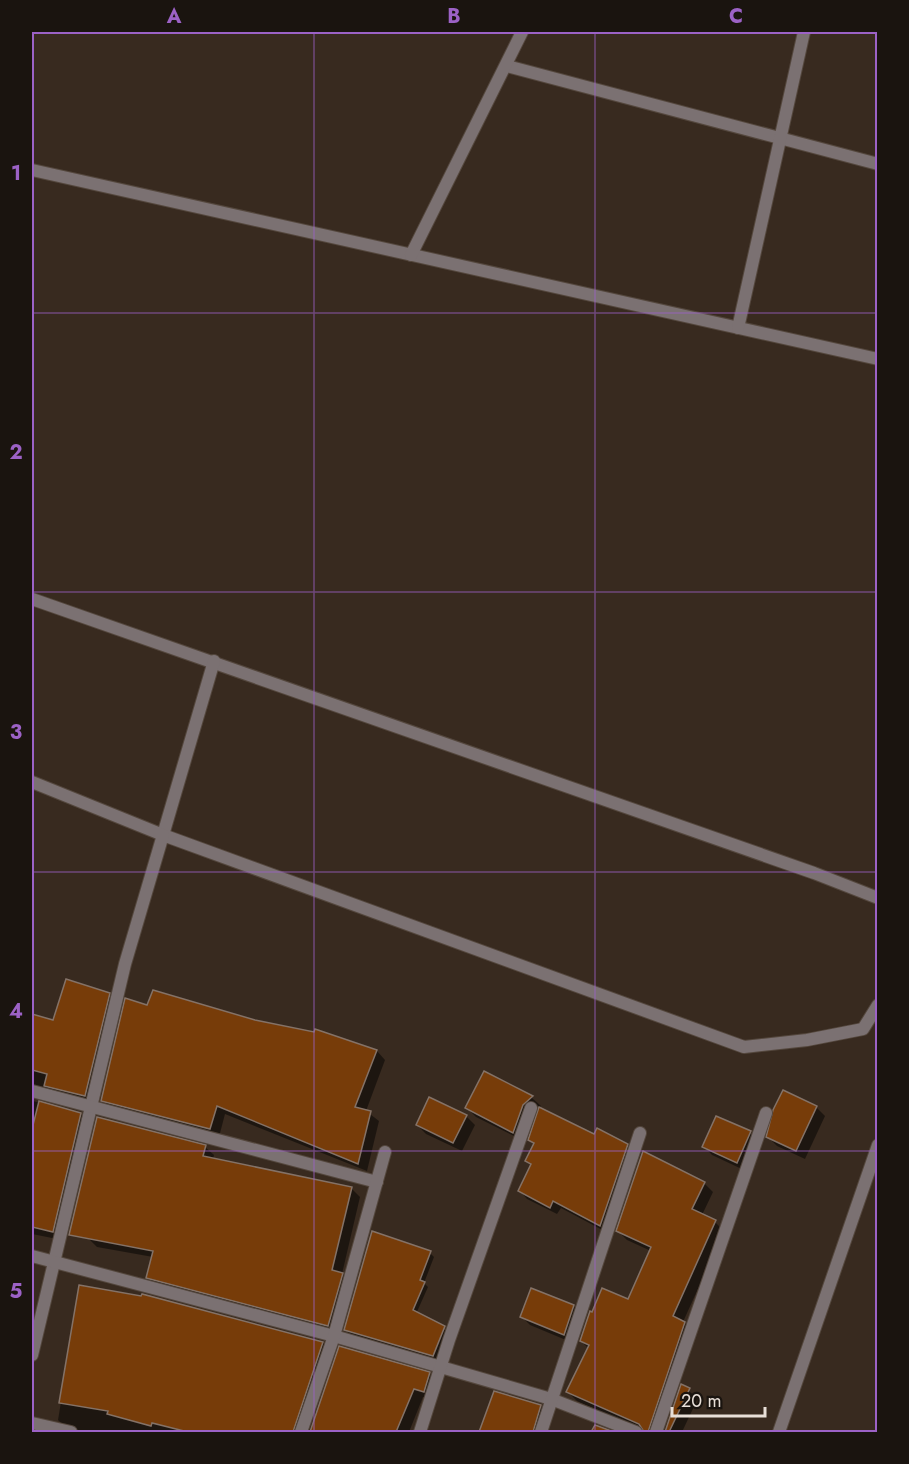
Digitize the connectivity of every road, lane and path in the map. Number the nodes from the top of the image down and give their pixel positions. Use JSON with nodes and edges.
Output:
{"nodes":[{"id":1,"x":522,"y":32,"type":"edge"},
{"id":2,"x":804,"y":32,"type":"edge"},
{"id":3,"x":507,"y":66,"type":"junction"},
{"id":4,"x":780,"y":139,"type":"junction"},
{"id":5,"x":878,"y":164,"type":"edge"},
{"id":6,"x":32,"y":170,"type":"edge"},
{"id":7,"x":411,"y":255,"type":"junction"},
{"id":8,"x":738,"y":328,"type":"junction"},
{"id":9,"x":878,"y":359,"type":"edge"},
{"id":10,"x":32,"y":599,"type":"edge"},
{"id":11,"x":214,"y":661,"type":"junction"},
{"id":12,"x":32,"y":782,"type":"edge"},
{"id":13,"x":163,"y":835,"type":"junction"},
{"id":14,"x":878,"y":898,"type":"edge"},
{"id":15,"x":878,"y":1005,"type":"edge"},
{"id":16,"x":32,"y":1091,"type":"edge"},
{"id":17,"x":90,"y":1108,"type":"junction"},
{"id":18,"x":531,"y":1108,"type":"dead end"},
{"id":19,"x":766,"y":1113,"type":"dead end"},
{"id":20,"x":640,"y":1133,"type":"dead end"},
{"id":21,"x":878,"y":1145,"type":"edge"},
{"id":22,"x":385,"y":1152,"type":"dead end"},
{"id":23,"x":377,"y":1182,"type":"junction"},
{"id":24,"x":32,"y":1256,"type":"edge"},
{"id":25,"x":54,"y":1263,"type":"junction"},
{"id":26,"x":334,"y":1336,"type":"junction"},
{"id":27,"x":32,"y":1355,"type":"edge"},
{"id":28,"x":442,"y":1367,"type":"junction"},
{"id":29,"x":550,"y":1399,"type":"junction"},
{"id":30,"x":32,"y":1423,"type":"edge"},
{"id":31,"x":71,"y":1432,"type":"edge"},
{"id":32,"x":301,"y":1432,"type":"edge"},
{"id":33,"x":420,"y":1432,"type":"edge"},
{"id":34,"x":542,"y":1432,"type":"edge"},
{"id":35,"x":636,"y":1432,"type":"edge"},
{"id":36,"x":656,"y":1432,"type":"edge"},
{"id":37,"x":779,"y":1432,"type":"edge"}],
"edges":[{"from":1,"to":3,"type":"street"},
{"from":2,"to":4,"type":"street"},
{"from":3,"to":4,"type":"street"},
{"from":3,"to":7,"type":"street"},
{"from":4,"to":5,"type":"street"},
{"from":4,"to":8,"type":"street"},
{"from":6,"to":7,"type":"street"},
{"from":7,"to":8,"type":"street"},
{"from":8,"to":9,"type":"street"},
{"from":10,"to":11,"type":"street"},
{"from":11,"to":13,"type":"street"},
{"from":11,"to":14,"type":"street"},
{"from":12,"to":13,"type":"street"},
{"from":13,"to":15,"type":"street"},
{"from":13,"to":17,"type":"street"},
{"from":16,"to":17,"type":"street"},
{"from":17,"to":23,"type":"street"},
{"from":17,"to":25,"type":"street"},
{"from":18,"to":28,"type":"street"},
{"from":19,"to":36,"type":"street"},
{"from":20,"to":29,"type":"street"},
{"from":21,"to":37,"type":"street"},
{"from":22,"to":23,"type":"street"},
{"from":23,"to":26,"type":"street"},
{"from":24,"to":25,"type":"street"},
{"from":25,"to":26,"type":"street"},
{"from":25,"to":27,"type":"street"},
{"from":26,"to":28,"type":"street"},
{"from":26,"to":32,"type":"street"},
{"from":28,"to":29,"type":"street"},
{"from":28,"to":33,"type":"street"},
{"from":29,"to":34,"type":"street"},
{"from":29,"to":35,"type":"street"},
{"from":30,"to":31,"type":"street"}]}
